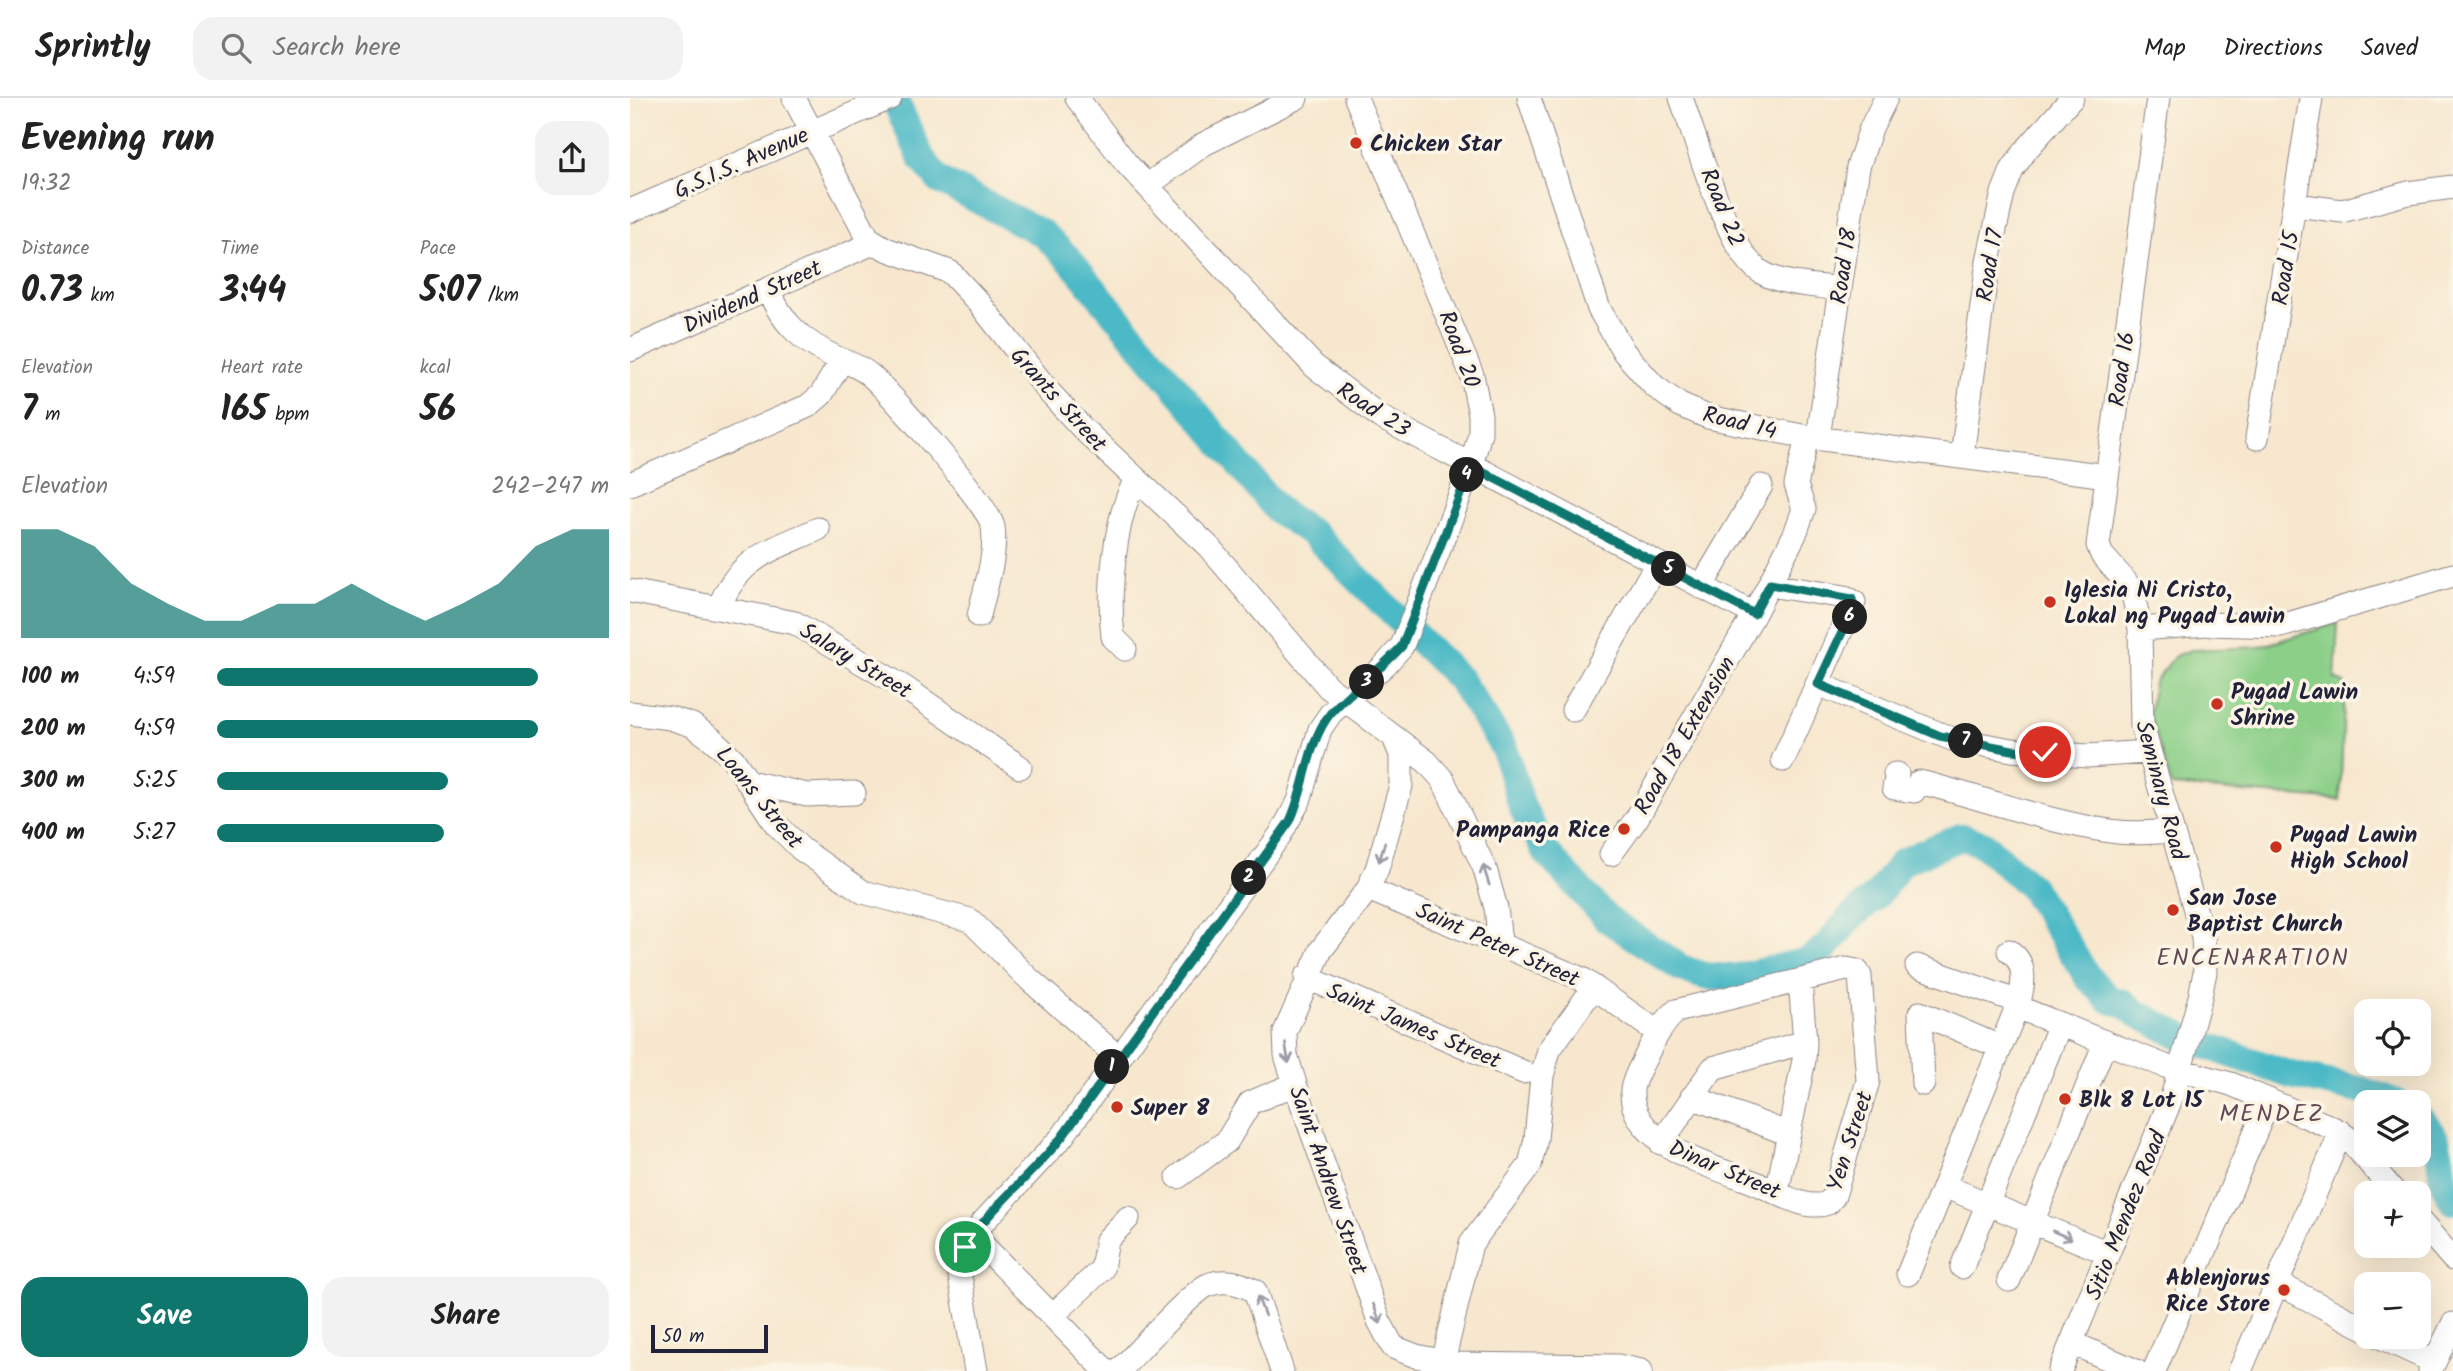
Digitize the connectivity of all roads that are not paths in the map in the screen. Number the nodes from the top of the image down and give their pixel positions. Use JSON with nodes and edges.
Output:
{"nodes":[{"id":1,"x":794,"y":98,"type":"edge"},
{"id":2,"x":1077,"y":98,"type":"edge"},
{"id":3,"x":1296,"y":98,"type":"edge"},
{"id":4,"x":1356,"y":98,"type":"edge"},
{"id":5,"x":1529,"y":98,"type":"edge"},
{"id":6,"x":1681,"y":98,"type":"edge"},
{"id":7,"x":1886,"y":98,"type":"edge"},
{"id":8,"x":2073,"y":98,"type":"edge"},
{"id":9,"x":2158,"y":98,"type":"edge"},
{"id":10,"x":2311,"y":98,"type":"edge"},
{"id":11,"x":885,"y":101,"type":"edge"},
{"id":12,"x":813,"y":130,"type":"junction"},
{"id":13,"x":1148,"y":185,"type":"junction"},
{"id":14,"x":2453,"y":187,"type":"edge"},
{"id":15,"x":2296,"y":205,"type":"junction"},
{"id":16,"x":630,"y":211,"type":"edge"},
{"id":17,"x":873,"y":243,"type":"junction"},
{"id":18,"x":768,"y":289,"type":"junction"},
{"id":19,"x":1840,"y":289,"type":"junction"},
{"id":20,"x":630,"y":350,"type":"edge"},
{"id":21,"x":842,"y":360,"type":"junction"},
{"id":22,"x":1812,"y":438,"type":"junction"},
{"id":23,"x":2257,"y":438,"type":"dead end"},
{"id":24,"x":1962,"y":456,"type":"junction"},
{"id":25,"x":1471,"y":466,"type":"junction"},
{"id":26,"x":2106,"y":476,"type":"junction"},
{"id":27,"x":1136,"y":481,"type":"junction"},
{"id":28,"x":630,"y":484,"type":"edge"},
{"id":29,"x":1760,"y":486,"type":"dead end"},
{"id":30,"x":818,"y":529,"type":"dead end"},
{"id":31,"x":1657,"y":563,"type":"junction"},
{"id":32,"x":2453,"y":575,"type":"edge"},
{"id":33,"x":1770,"y":584,"type":"junction"},
{"id":34,"x":1701,"y":587,"type":"junction"},
{"id":35,"x":630,"y":591,"type":"edge"},
{"id":36,"x":719,"y":608,"type":"junction"},
{"id":37,"x":1754,"y":614,"type":"junction"},
{"id":38,"x":979,"y":616,"type":"dead end"},
{"id":39,"x":2140,"y":629,"type":"junction"},
{"id":40,"x":1115,"y":643,"type":"dead end"},
{"id":41,"x":1818,"y":684,"type":"junction"},
{"id":42,"x":1343,"y":701,"type":"junction"},
{"id":43,"x":1573,"y":710,"type":"dead end"},
{"id":44,"x":630,"y":713,"type":"edge"},
{"id":45,"x":1395,"y":740,"type":"junction"},
{"id":46,"x":2147,"y":752,"type":"junction"},
{"id":47,"x":1783,"y":760,"type":"dead end"},
{"id":48,"x":1020,"y":767,"type":"dead end"},
{"id":49,"x":1895,"y":774,"type":"dead end"},
{"id":50,"x":1439,"y":775,"type":"junction"},
{"id":51,"x":749,"y":782,"type":"junction"},
{"id":52,"x":1401,"y":786,"type":"junction"},
{"id":53,"x":854,"y":793,"type":"dead end"},
{"id":54,"x":2172,"y":831,"type":"junction"},
{"id":55,"x":1612,"y":854,"type":"dead end"},
{"id":56,"x":1368,"y":888,"type":"junction"},
{"id":57,"x":1500,"y":942,"type":"junction"},
{"id":58,"x":2009,"y":951,"type":"dead end"},
{"id":59,"x":1917,"y":966,"type":"dead end"},
{"id":60,"x":1306,"y":978,"type":"junction"},
{"id":61,"x":1800,"y":981,"type":"junction"},
{"id":62,"x":1594,"y":987,"type":"junction"},
{"id":63,"x":2018,"y":1004,"type":"junction"},
{"id":64,"x":2060,"y":1024,"type":"junction"},
{"id":65,"x":1657,"y":1032,"type":"junction"},
{"id":66,"x":1805,"y":1042,"type":"junction"},
{"id":67,"x":2105,"y":1043,"type":"junction"},
{"id":68,"x":2000,"y":1047,"type":"junction"},
{"id":69,"x":1119,"y":1058,"type":"junction"},
{"id":70,"x":2181,"y":1063,"type":"junction"},
{"id":71,"x":1523,"y":1072,"type":"dead end"},
{"id":72,"x":1295,"y":1084,"type":"junction"},
{"id":73,"x":1923,"y":1084,"type":"dead end"},
{"id":74,"x":1692,"y":1097,"type":"junction"},
{"id":75,"x":2269,"y":1100,"type":"junction"},
{"id":76,"x":2341,"y":1132,"type":"junction"},
{"id":77,"x":1789,"y":1133,"type":"junction"},
{"id":78,"x":1661,"y":1143,"type":"junction"},
{"id":79,"x":1178,"y":1177,"type":"dead end"},
{"id":80,"x":2384,"y":1181,"type":"edge"},
{"id":81,"x":1944,"y":1186,"type":"junction"},
{"id":82,"x":1777,"y":1192,"type":"junction"},
{"id":83,"x":1828,"y":1203,"type":"joint"},
{"id":84,"x":1987,"y":1203,"type":"junction"},
{"id":85,"x":1128,"y":1218,"type":"dead end"},
{"id":86,"x":2032,"y":1222,"type":"junction"},
{"id":87,"x":2431,"y":1234,"type":"edge"},
{"id":88,"x":973,"y":1235,"type":"junction"},
{"id":89,"x":2108,"y":1253,"type":"junction"},
{"id":90,"x":2453,"y":1259,"type":"edge"},
{"id":91,"x":1962,"y":1267,"type":"dead end"},
{"id":92,"x":1909,"y":1274,"type":"dead end"},
{"id":93,"x":2009,"y":1280,"type":"dead end"},
{"id":94,"x":2277,"y":1283,"type":"junction"},
{"id":95,"x":1052,"y":1316,"type":"junction"},
{"id":96,"x":2354,"y":1323,"type":"edge"},
{"id":97,"x":2453,"y":1324,"type":"edge"},
{"id":98,"x":2072,"y":1343,"type":"junction"},
{"id":99,"x":2402,"y":1349,"type":"edge"},
{"id":100,"x":1442,"y":1366,"type":"edge"},
{"id":101,"x":2432,"y":1366,"type":"edge"},
{"id":102,"x":1278,"y":1369,"type":"edge"},
{"id":103,"x":976,"y":1371,"type":"edge"},
{"id":104,"x":1106,"y":1371,"type":"edge"},
{"id":105,"x":1119,"y":1371,"type":"edge"},
{"id":106,"x":1641,"y":1371,"type":"edge"},
{"id":107,"x":2060,"y":1371,"type":"edge"},
{"id":108,"x":2136,"y":1371,"type":"edge"},
{"id":109,"x":2154,"y":1371,"type":"edge"},
{"id":110,"x":2240,"y":1371,"type":"edge"}],
"edges":[{"from":1,"to":12,"type":"street"},
{"from":2,"to":13,"type":"street","name":"Road 23"},
{"from":3,"to":13,"type":"street"},
{"from":4,"to":25,"type":"street","name":"Road 20"},
{"from":5,"to":22,"type":"street","name":"Road 14"},
{"from":6,"to":19,"type":"street","name":"Road 22"},
{"from":7,"to":19,"type":"street","name":"Road 18"},
{"from":8,"to":24,"type":"street","name":"Road 17"},
{"from":9,"to":26,"type":"street","name":"Road 16"},
{"from":10,"to":15,"type":"street","name":"Road 15"},
{"from":11,"to":12,"type":"street","name":"G.S.I.S. Avenue"},
{"from":12,"to":16,"type":"street","name":"G.S.I.S. Avenue"},
{"from":12,"to":17,"type":"street"},
{"from":13,"to":25,"type":"street","name":"Road 23"},
{"from":14,"to":15,"type":"street"},
{"from":15,"to":23,"type":"street","name":"Road 15"},
{"from":17,"to":18,"type":"street","name":"Dividend Street"},
{"from":17,"to":27,"type":"street","name":"Grants Street"},
{"from":18,"to":20,"type":"street","name":"Dividend Street"},
{"from":18,"to":21,"type":"street"},
{"from":19,"to":22,"type":"street","name":"Road 18"},
{"from":21,"to":28,"type":"street"},
{"from":21,"to":38,"type":"street"},
{"from":22,"to":24,"type":"street","name":"Road 14"},
{"from":22,"to":33,"type":"street","name":"Road 18"},
{"from":24,"to":26,"type":"street","name":"Road 14"},
{"from":25,"to":31,"type":"street","name":"Road 23"},
{"from":25,"to":42,"type":"street","name":"Road 20"},
{"from":26,"to":39,"type":"street","name":"Road 16"},
{"from":27,"to":40,"type":"street"},
{"from":27,"to":42,"type":"street","name":"Grants Street"},
{"from":29,"to":34,"type":"street"},
{"from":30,"to":36,"type":"street"},
{"from":31,"to":34,"type":"street","name":"Road 23"},
{"from":31,"to":43,"type":"street"},
{"from":32,"to":39,"type":"street"},
{"from":33,"to":37,"type":"street","name":"Road 18"},
{"from":33,"to":41,"type":"street"},
{"from":34,"to":37,"type":"street","name":"Road 23"},
{"from":35,"to":36,"type":"street","name":"Salary Street"},
{"from":36,"to":48,"type":"street","name":"Salary Street"},
{"from":37,"to":55,"type":"street","name":"Road 18 Extension"},
{"from":39,"to":46,"type":"street","name":"Seminary Road"},
{"from":41,"to":46,"type":"street"},
{"from":41,"to":47,"type":"street"},
{"from":42,"to":45,"type":"street","name":"Grants Street"},
{"from":42,"to":69,"type":"street"},
{"from":44,"to":51,"type":"street","name":"Loans Street"},
{"from":45,"to":50,"type":"street","name":"Grants Street"},
{"from":45,"to":52,"type":"street","name":"Saint Andrew Street"},
{"from":46,"to":54,"type":"street","name":"Seminary Road"},
{"from":49,"to":54,"type":"street"},
{"from":50,"to":52,"type":"street"},
{"from":57,"to":50,"type":"street","one_way":true},
{"from":51,"to":53,"type":"street"},
{"from":51,"to":69,"type":"street","name":"Loans Street"},
{"from":52,"to":56,"type":"street","name":"Saint Andrew Street","one_way":true},
{"from":54,"to":70,"type":"street","name":"Seminary Road"},
{"from":56,"to":57,"type":"street","name":"Saint Peter Street"},
{"from":56,"to":60,"type":"street","name":"Saint Andrew Street"},
{"from":57,"to":62,"type":"street","name":"Saint Peter Street"},
{"from":58,"to":63,"type":"street"},
{"from":59,"to":63,"type":"street"},
{"from":60,"to":71,"type":"street","name":"Saint James Street"},
{"from":60,"to":72,"type":"street","name":"Saint Andrew Street","one_way":true},
{"from":61,"to":65,"type":"street"},
{"from":61,"to":66,"type":"street"},
{"from":61,"to":83,"type":"street","name":"Yen Street"},
{"from":62,"to":65,"type":"street","name":"Saint Peter Street"},
{"from":62,"to":100,"type":"street"},
{"from":63,"to":64,"type":"street"},
{"from":63,"to":68,"type":"street"},
{"from":64,"to":67,"type":"street"},
{"from":64,"to":84,"type":"street"},
{"from":65,"to":78,"type":"street","name":"Dinar Street"},
{"from":66,"to":74,"type":"street"},
{"from":66,"to":77,"type":"street"},
{"from":67,"to":70,"type":"street"},
{"from":67,"to":86,"type":"street"},
{"from":68,"to":73,"type":"street"},
{"from":68,"to":81,"type":"street"},
{"from":69,"to":88,"type":"street"},
{"from":70,"to":75,"type":"street"},
{"from":70,"to":89,"type":"street","name":"Sitio Mendez Road"},
{"from":72,"to":79,"type":"street"},
{"from":72,"to":100,"type":"street","name":"Saint Andrew Street","one_way":true},
{"from":74,"to":77,"type":"street"},
{"from":74,"to":78,"type":"street"},
{"from":75,"to":76,"type":"street"},
{"from":75,"to":109,"type":"street"},
{"from":76,"to":80,"type":"street"},
{"from":76,"to":94,"type":"street"},
{"from":77,"to":82,"type":"street"},
{"from":78,"to":82,"type":"street","name":"Dinar Street"},
{"from":81,"to":84,"type":"street"},
{"from":81,"to":92,"type":"street"},
{"from":82,"to":83,"type":"street","name":"Dinar Street"},
{"from":84,"to":86,"type":"street"},
{"from":84,"to":91,"type":"street"},
{"from":85,"to":95,"type":"street"},
{"from":86,"to":89,"type":"street","one_way":true},
{"from":86,"to":93,"type":"street"},
{"from":87,"to":90,"type":"street"},
{"from":88,"to":95,"type":"street"},
{"from":88,"to":103,"type":"street"},
{"from":89,"to":98,"type":"street","name":"Sitio Mendez Road"},
{"from":94,"to":96,"type":"street"},
{"from":94,"to":110,"type":"street"},
{"from":95,"to":104,"type":"street"},
{"from":97,"to":101,"type":"street"},
{"from":98,"to":107,"type":"street","name":"Sitio Mendez Road"},
{"from":98,"to":108,"type":"street"},
{"from":99,"to":101,"type":"street"},
{"from":100,"to":106,"type":"street","name":"Saint Andrew Street"},
{"from":102,"to":105,"type":"street","one_way":true}]}
